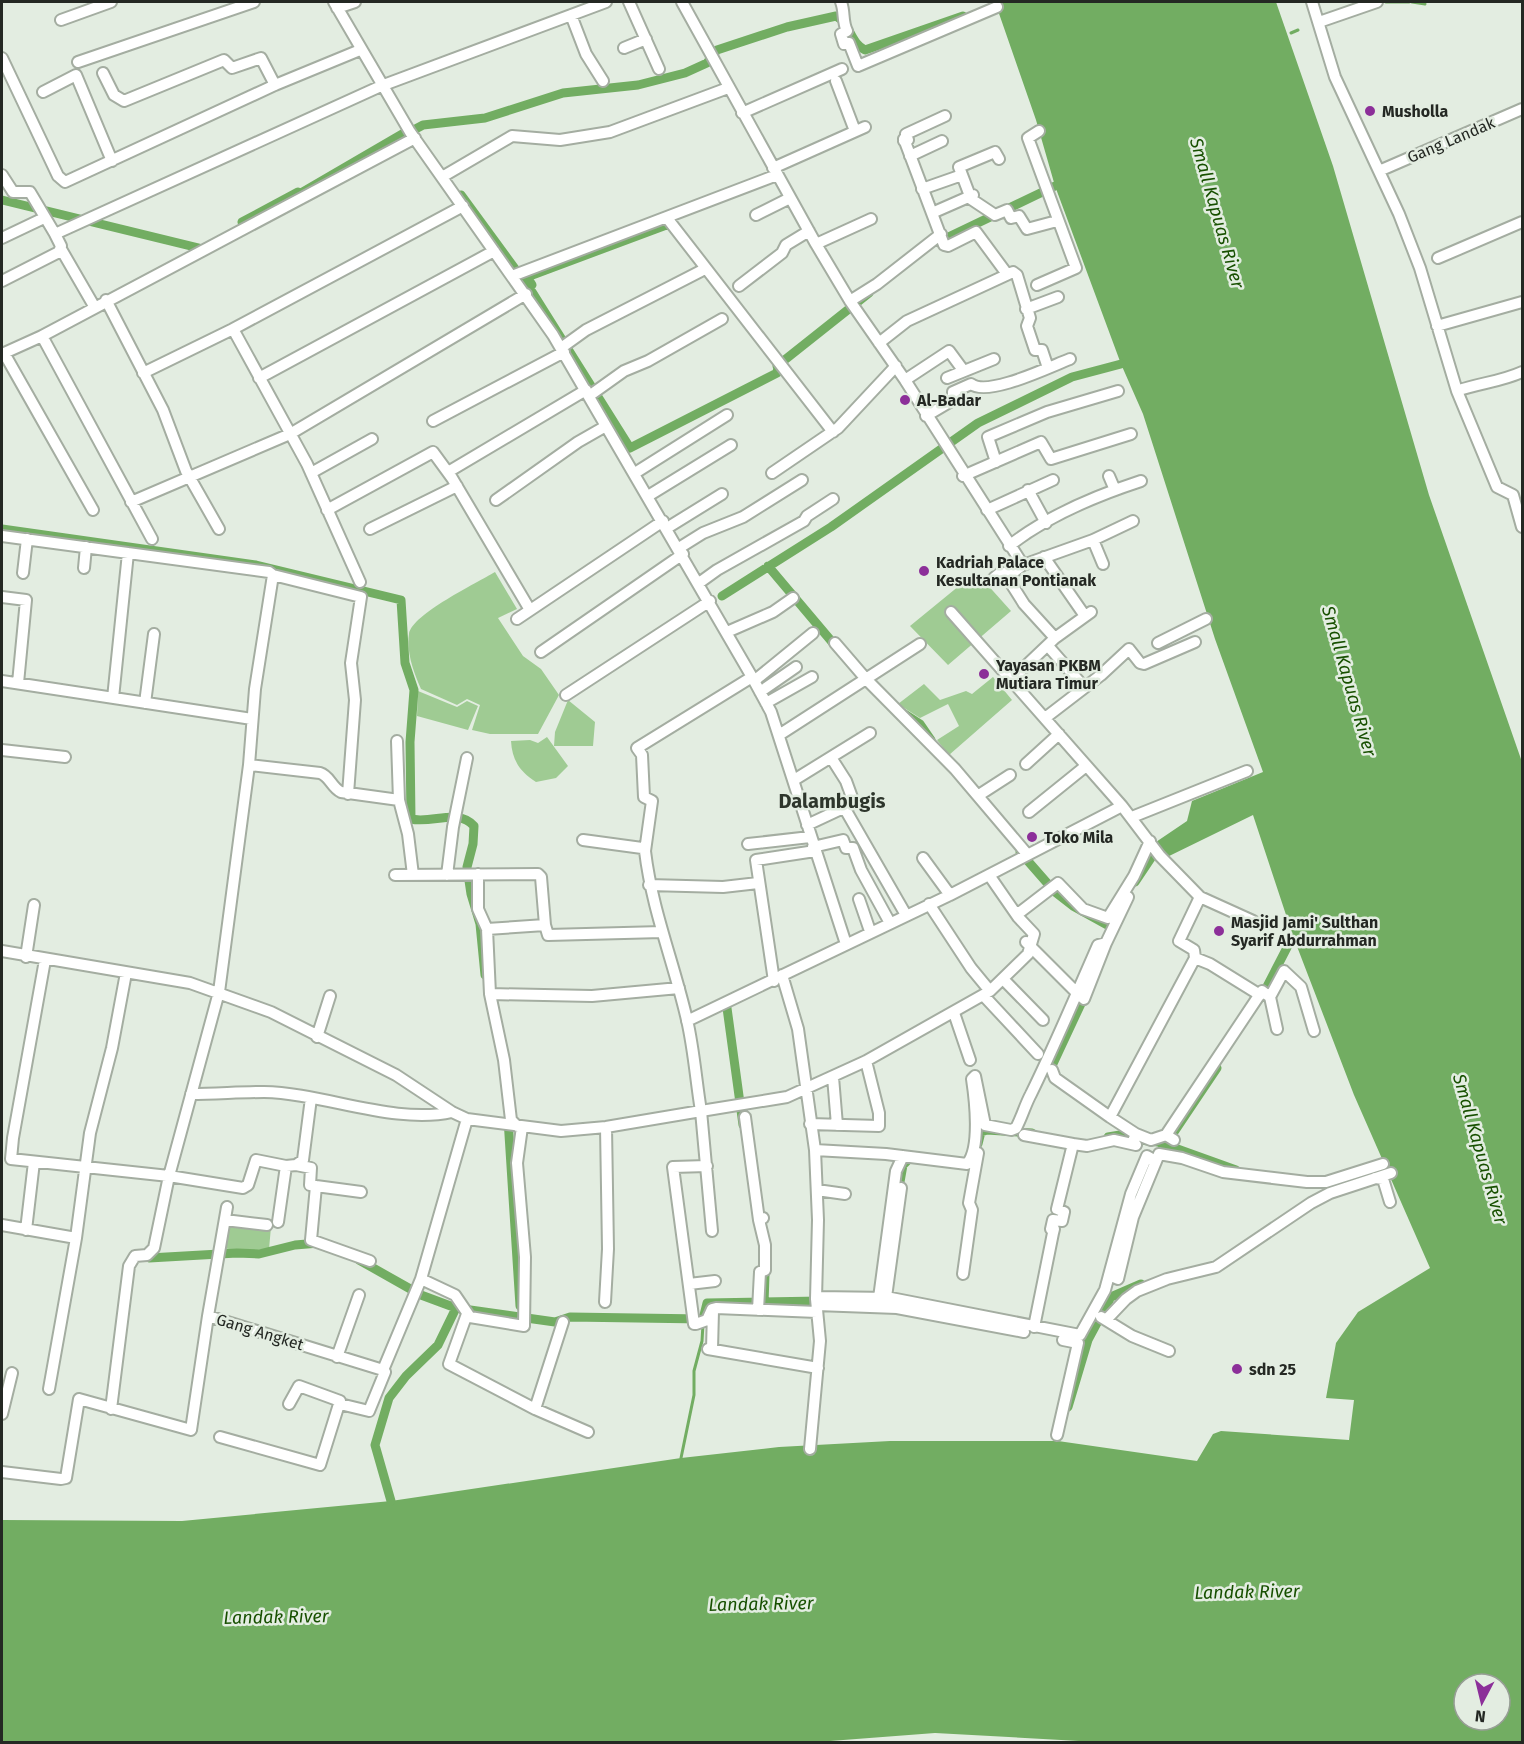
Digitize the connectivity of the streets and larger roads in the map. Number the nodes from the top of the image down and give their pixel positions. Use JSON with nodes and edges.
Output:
{"nodes":[{"id":1,"x":111,"y":2,"type":"edge"},
{"id":2,"x":254,"y":2,"type":"edge"},
{"id":3,"x":355,"y":2,"type":"edge"},
{"id":4,"x":606,"y":2,"type":"edge"},
{"id":5,"x":629,"y":2,"type":"edge"},
{"id":6,"x":682,"y":2,"type":"edge"},
{"id":7,"x":841,"y":2,"type":"edge"},
{"id":8,"x":1312,"y":2,"type":"edge"},
{"id":9,"x":1377,"y":2,"type":"edge"},
{"id":10,"x":335,"y":5,"type":"edge"},
{"id":11,"x":997,"y":8,"type":"dead end"},
{"id":12,"x":572,"y":15,"type":"junction"},
{"id":13,"x":62,"y":20,"type":"dead end"},
{"id":14,"x":1322,"y":21,"type":"dead end"},
{"id":15,"x":646,"y":39,"type":"junction"},
{"id":16,"x":624,"y":48,"type":"dead end"},
{"id":17,"x":360,"y":50,"type":"junction"},
{"id":18,"x":2,"y":58,"type":"edge"},
{"id":19,"x":78,"y":62,"type":"dead end"},
{"id":20,"x":659,"y":69,"type":"dead end"},
{"id":21,"x":842,"y":69,"type":"dead end"},
{"id":22,"x":103,"y":73,"type":"dead end"},
{"id":23,"x":603,"y":81,"type":"dead end"},
{"id":24,"x":836,"y":81,"type":"dead end"},
{"id":25,"x":275,"y":85,"type":"junction"},
{"id":26,"x":381,"y":86,"type":"junction"},
{"id":27,"x":728,"y":87,"type":"junction"},
{"id":28,"x":43,"y":92,"type":"dead end"},
{"id":29,"x":1522,"y":109,"type":"edge"},
{"id":30,"x":742,"y":113,"type":"junction"},
{"id":31,"x":945,"y":116,"type":"dead end"},
{"id":32,"x":1040,"y":130,"type":"dead end"},
{"id":33,"x":413,"y":135,"type":"junction"},
{"id":34,"x":942,"y":141,"type":"dead end"},
{"id":35,"x":910,"y":156,"type":"junction"},
{"id":36,"x":999,"y":159,"type":"dead end"},
{"id":37,"x":112,"y":161,"type":"junction"},
{"id":38,"x":775,"y":171,"type":"junction"},
{"id":39,"x":1379,"y":171,"type":"junction"},
{"id":40,"x":2,"y":175,"type":"edge"},
{"id":41,"x":962,"y":175,"type":"junction"},
{"id":42,"x":442,"y":177,"type":"junction"},
{"id":43,"x":922,"y":189,"type":"junction"},
{"id":44,"x":971,"y":196,"type":"junction"},
{"id":45,"x":790,"y":198,"type":"junction"},
{"id":46,"x":463,"y":206,"type":"junction"},
{"id":47,"x":932,"y":213,"type":"junction"},
{"id":48,"x":756,"y":215,"type":"dead end"},
{"id":49,"x":44,"y":218,"type":"junction"},
{"id":50,"x":667,"y":218,"type":"junction"},
{"id":51,"x":871,"y":219,"type":"dead end"},
{"id":52,"x":1058,"y":221,"type":"junction"},
{"id":53,"x":1522,"y":222,"type":"edge"},
{"id":54,"x":809,"y":231,"type":"junction"},
{"id":55,"x":55,"y":234,"type":"junction"},
{"id":56,"x":2,"y":238,"type":"edge"},
{"id":57,"x":942,"y":238,"type":"junction"},
{"id":58,"x":816,"y":244,"type":"junction"},
{"id":59,"x":61,"y":249,"type":"junction"},
{"id":60,"x":494,"y":251,"type":"junction"},
{"id":61,"x":1438,"y":258,"type":"dead end"},
{"id":62,"x":701,"y":271,"type":"dead end"},
{"id":63,"x":1007,"y":274,"type":"junction"},
{"id":64,"x":512,"y":276,"type":"junction"},
{"id":65,"x":2,"y":281,"type":"edge"},
{"id":66,"x":1037,"y":285,"type":"dead end"},
{"id":67,"x":739,"y":286,"type":"dead end"},
{"id":68,"x":528,"y":296,"type":"junction"},
{"id":69,"x":1058,"y":297,"type":"dead end"},
{"id":70,"x":106,"y":300,"type":"junction"},
{"id":71,"x":851,"y":302,"type":"junction"},
{"id":72,"x":1522,"y":302,"type":"edge"},
{"id":73,"x":94,"y":306,"type":"junction"},
{"id":74,"x":1026,"y":309,"type":"junction"},
{"id":75,"x":722,"y":319,"type":"dead end"},
{"id":76,"x":1437,"y":326,"type":"junction"},
{"id":77,"x":233,"y":329,"type":"junction"},
{"id":78,"x":42,"y":336,"type":"junction"},
{"id":79,"x":879,"y":343,"type":"junction"},
{"id":80,"x":563,"y":350,"type":"junction"},
{"id":81,"x":3,"y":353,"type":"edge"},
{"id":82,"x":994,"y":359,"type":"dead end"},
{"id":83,"x":1070,"y":359,"type":"dead end"},
{"id":84,"x":896,"y":366,"type":"junction"},
{"id":85,"x":1048,"y":368,"type":"junction"},
{"id":86,"x":963,"y":370,"type":"junction"},
{"id":87,"x":1522,"y":372,"type":"edge"},
{"id":88,"x":143,"y":374,"type":"junction"},
{"id":89,"x":259,"y":378,"type":"junction"},
{"id":90,"x":947,"y":378,"type":"dead end"},
{"id":91,"x":905,"y":380,"type":"junction"},
{"id":92,"x":1118,"y":390,"type":"dead end"},
{"id":93,"x":1457,"y":391,"type":"junction"},
{"id":94,"x":588,"y":393,"type":"junction"},
{"id":95,"x":727,"y":414,"type":"dead end"},
{"id":96,"x":926,"y":416,"type":"junction"},
{"id":97,"x":433,"y":421,"type":"dead end"},
{"id":98,"x":606,"y":426,"type":"junction"},
{"id":99,"x":833,"y":432,"type":"junction"},
{"id":100,"x":290,"y":434,"type":"junction"},
{"id":101,"x":1131,"y":434,"type":"dead end"},
{"id":102,"x":372,"y":439,"type":"dead end"},
{"id":103,"x":731,"y":445,"type":"dead end"},
{"id":104,"x":996,"y":462,"type":"junction"},
{"id":105,"x":448,"y":472,"type":"junction"},
{"id":106,"x":311,"y":473,"type":"junction"},
{"id":107,"x":635,"y":473,"type":"junction"},
{"id":108,"x":771,"y":473,"type":"dead end"},
{"id":109,"x":189,"y":476,"type":"junction"},
{"id":110,"x":963,"y":476,"type":"junction"},
{"id":111,"x":1109,"y":476,"type":"dead end"},
{"id":112,"x":802,"y":480,"type":"dead end"},
{"id":113,"x":1053,"y":480,"type":"dead end"},
{"id":114,"x":1141,"y":481,"type":"dead end"},
{"id":115,"x":457,"y":486,"type":"junction"},
{"id":116,"x":1028,"y":490,"type":"junction"},
{"id":117,"x":1115,"y":490,"type":"junction"},
{"id":118,"x":722,"y":494,"type":"dead end"},
{"id":119,"x":648,"y":496,"type":"junction"},
{"id":120,"x":833,"y":499,"type":"dead end"},
{"id":121,"x":496,"y":500,"type":"dead end"},
{"id":122,"x":131,"y":502,"type":"junction"},
{"id":123,"x":93,"y":510,"type":"dead end"},
{"id":124,"x":327,"y":510,"type":"junction"},
{"id":125,"x":987,"y":510,"type":"junction"},
{"id":126,"x":1133,"y":521,"type":"dead end"},
{"id":127,"x":1046,"y":523,"type":"junction"},
{"id":128,"x":665,"y":524,"type":"junction"},
{"id":129,"x":1522,"y":527,"type":"edge"},
{"id":130,"x":219,"y":529,"type":"dead end"},
{"id":131,"x":370,"y":529,"type":"dead end"},
{"id":132,"x":2,"y":536,"type":"edge"},
{"id":133,"x":27,"y":539,"type":"junction"},
{"id":134,"x":152,"y":539,"type":"dead end"},
{"id":135,"x":1093,"y":540,"type":"junction"},
{"id":136,"x":1009,"y":546,"type":"junction"},
{"id":137,"x":86,"y":547,"type":"junction"},
{"id":138,"x":681,"y":551,"type":"junction"},
{"id":139,"x":128,"y":553,"type":"junction"},
{"id":140,"x":1044,"y":557,"type":"junction"},
{"id":141,"x":1103,"y":564,"type":"dead end"},
{"id":142,"x":1023,"y":565,"type":"junction"},
{"id":143,"x":84,"y":568,"type":"dead end"},
{"id":144,"x":1011,"y":572,"type":"junction"},
{"id":145,"x":23,"y":573,"type":"dead end"},
{"id":146,"x":273,"y":575,"type":"junction"},
{"id":147,"x":994,"y":578,"type":"dead end"},
{"id":148,"x":360,"y":582,"type":"dead end"},
{"id":149,"x":699,"y":583,"type":"junction"},
{"id":150,"x":2,"y":597,"type":"edge"},
{"id":151,"x":793,"y":598,"type":"dead end"},
{"id":152,"x":710,"y":601,"type":"junction"},
{"id":153,"x":530,"y":610,"type":"junction"},
{"id":154,"x":951,"y":612,"type":"dead end"},
{"id":155,"x":517,"y":619,"type":"dead end"},
{"id":156,"x":1206,"y":619,"type":"dead end"},
{"id":157,"x":727,"y":632,"type":"junction"},
{"id":158,"x":813,"y":633,"type":"dead end"},
{"id":159,"x":154,"y":634,"type":"dead end"},
{"id":160,"x":1052,"y":642,"type":"junction"},
{"id":161,"x":1195,"y":642,"type":"dead end"},
{"id":162,"x":835,"y":643,"type":"dead end"},
{"id":163,"x":1158,"y":643,"type":"dead end"},
{"id":164,"x":920,"y":644,"type":"dead end"},
{"id":165,"x":541,"y":652,"type":"dead end"},
{"id":166,"x":796,"y":667,"type":"dead end"},
{"id":167,"x":812,"y":677,"type":"dead end"},
{"id":168,"x":753,"y":679,"type":"junction"},
{"id":169,"x":866,"y":679,"type":"junction"},
{"id":170,"x":1011,"y":680,"type":"junction"},
{"id":171,"x":2,"y":681,"type":"edge"},
{"id":172,"x":18,"y":683,"type":"junction"},
{"id":173,"x":1084,"y":687,"type":"junction"},
{"id":174,"x":760,"y":692,"type":"junction"},
{"id":175,"x":566,"y":695,"type":"dead end"},
{"id":176,"x":113,"y":698,"type":"junction"},
{"id":177,"x":145,"y":703,"type":"junction"},
{"id":178,"x":766,"y":703,"type":"junction"},
{"id":179,"x":1045,"y":718,"type":"junction"},
{"id":180,"x":252,"y":719,"type":"junction"},
{"id":181,"x":870,"y":733,"type":"dead end"},
{"id":182,"x":1059,"y":734,"type":"junction"},
{"id":183,"x":779,"y":735,"type":"junction"},
{"id":184,"x":397,"y":741,"type":"dead end"},
{"id":185,"x":2,"y":750,"type":"edge"},
{"id":186,"x":65,"y":757,"type":"dead end"},
{"id":187,"x":467,"y":758,"type":"dead end"},
{"id":188,"x":832,"y":759,"type":"junction"},
{"id":189,"x":1026,"y":764,"type":"dead end"},
{"id":190,"x":249,"y":765,"type":"junction"},
{"id":191,"x":1086,"y":766,"type":"junction"},
{"id":192,"x":1247,"y":771,"type":"dead end"},
{"id":193,"x":1010,"y":775,"type":"dead end"},
{"id":194,"x":794,"y":780,"type":"junction"},
{"id":195,"x":348,"y":794,"type":"junction"},
{"id":196,"x":979,"y":795,"type":"junction"},
{"id":197,"x":399,"y":800,"type":"junction"},
{"id":198,"x":1122,"y":806,"type":"junction"},
{"id":199,"x":845,"y":809,"type":"junction"},
{"id":200,"x":1029,"y":812,"type":"dead end"},
{"id":201,"x":1132,"y":817,"type":"junction"},
{"id":202,"x":807,"y":825,"type":"junction"},
{"id":203,"x":583,"y":840,"type":"dead end"},
{"id":204,"x":1151,"y":843,"type":"junction"},
{"id":205,"x":748,"y":844,"type":"dead end"},
{"id":206,"x":813,"y":845,"type":"junction"},
{"id":207,"x":645,"y":851,"type":"junction"},
{"id":208,"x":1022,"y":857,"type":"junction"},
{"id":209,"x":923,"y":858,"type":"dead end"},
{"id":210,"x":447,"y":874,"type":"junction"},
{"id":211,"x":475,"y":874,"type":"junction"},
{"id":212,"x":395,"y":875,"type":"dead end"},
{"id":213,"x":413,"y":875,"type":"junction"},
{"id":214,"x":989,"y":875,"type":"junction"},
{"id":215,"x":758,"y":883,"type":"junction"},
{"id":216,"x":649,"y":885,"type":"junction"},
{"id":217,"x":1126,"y":889,"type":"junction"},
{"id":218,"x":950,"y":895,"type":"junction"},
{"id":219,"x":1200,"y":897,"type":"junction"},
{"id":220,"x":859,"y":899,"type":"dead end"},
{"id":221,"x":929,"y":904,"type":"junction"},
{"id":222,"x":34,"y":905,"type":"dead end"},
{"id":223,"x":1014,"y":911,"type":"junction"},
{"id":224,"x":906,"y":915,"type":"junction"},
{"id":225,"x":1253,"y":921,"type":"dead end"},
{"id":226,"x":890,"y":923,"type":"junction"},
{"id":227,"x":545,"y":925,"type":"junction"},
{"id":228,"x":486,"y":929,"type":"junction"},
{"id":229,"x":870,"y":931,"type":"junction"},
{"id":230,"x":662,"y":932,"type":"junction"},
{"id":231,"x":846,"y":944,"type":"junction"},
{"id":232,"x":1028,"y":944,"type":"junction"},
{"id":233,"x":2,"y":951,"type":"edge"},
{"id":234,"x":26,"y":957,"type":"junction"},
{"id":235,"x":1195,"y":958,"type":"junction"},
{"id":236,"x":45,"y":960,"type":"junction"},
{"id":237,"x":126,"y":973,"type":"junction"},
{"id":238,"x":778,"y":978,"type":"junction"},
{"id":239,"x":1003,"y":979,"type":"junction"},
{"id":240,"x":679,"y":988,"type":"junction"},
{"id":241,"x":219,"y":992,"type":"junction"},
{"id":242,"x":987,"y":993,"type":"junction"},
{"id":243,"x":1077,"y":993,"type":"junction"},
{"id":244,"x":490,"y":994,"type":"junction"},
{"id":245,"x":1265,"y":994,"type":"junction"},
{"id":246,"x":330,"y":996,"type":"dead end"},
{"id":247,"x":954,"y":1013,"type":"junction"},
{"id":248,"x":1043,"y":1020,"type":"dead end"},
{"id":249,"x":687,"y":1021,"type":"junction"},
{"id":250,"x":1277,"y":1029,"type":"dead end"},
{"id":251,"x":1314,"y":1031,"type":"dead end"},
{"id":252,"x":317,"y":1036,"type":"junction"},
{"id":253,"x":1038,"y":1054,"type":"dead end"},
{"id":254,"x":970,"y":1060,"type":"dead end"},
{"id":255,"x":866,"y":1061,"type":"junction"},
{"id":256,"x":1052,"y":1070,"type":"dead end"},
{"id":257,"x":833,"y":1077,"type":"junction"},
{"id":258,"x":806,"y":1090,"type":"junction"},
{"id":259,"x":191,"y":1094,"type":"junction"},
{"id":260,"x":311,"y":1098,"type":"junction"},
{"id":261,"x":701,"y":1111,"type":"junction"},
{"id":262,"x":452,"y":1112,"type":"junction"},
{"id":263,"x":745,"y":1117,"type":"dead end"},
{"id":264,"x":1110,"y":1117,"type":"junction"},
{"id":265,"x":467,"y":1119,"type":"junction"},
{"id":266,"x":810,"y":1124,"type":"junction"},
{"id":267,"x":837,"y":1125,"type":"junction"},
{"id":268,"x":513,"y":1126,"type":"junction"},
{"id":269,"x":606,"y":1127,"type":"junction"},
{"id":270,"x":1024,"y":1135,"type":"dead end"},
{"id":271,"x":7,"y":1138,"type":"edge"},
{"id":272,"x":1134,"y":1141,"type":"junction"},
{"id":273,"x":976,"y":1143,"type":"junction"},
{"id":274,"x":1073,"y":1144,"type":"junction"},
{"id":275,"x":815,"y":1150,"type":"junction"},
{"id":276,"x":903,"y":1156,"type":"junction"},
{"id":277,"x":34,"y":1161,"type":"junction"},
{"id":278,"x":1383,"y":1164,"type":"dead end"},
{"id":279,"x":291,"y":1166,"type":"junction"},
{"id":280,"x":707,"y":1166,"type":"junction"},
{"id":281,"x":86,"y":1167,"type":"junction"},
{"id":282,"x":1391,"y":1173,"type":"dead end"},
{"id":283,"x":169,"y":1176,"type":"junction"},
{"id":284,"x":1375,"y":1178,"type":"junction"},
{"id":285,"x":316,"y":1186,"type":"junction"},
{"id":286,"x":817,"y":1190,"type":"junction"},
{"id":287,"x":361,"y":1192,"type":"dead end"},
{"id":288,"x":845,"y":1194,"type":"dead end"},
{"id":289,"x":1390,"y":1202,"type":"dead end"},
{"id":290,"x":227,"y":1207,"type":"dead end"},
{"id":291,"x":225,"y":1220,"type":"junction"},
{"id":292,"x":278,"y":1222,"type":"dead end"},
{"id":293,"x":267,"y":1225,"type":"dead end"},
{"id":294,"x":2,"y":1226,"type":"edge"},
{"id":295,"x":26,"y":1230,"type":"junction"},
{"id":296,"x":712,"y":1231,"type":"dead end"},
{"id":297,"x":76,"y":1238,"type":"junction"},
{"id":298,"x":370,"y":1261,"type":"dead end"},
{"id":299,"x":963,"y":1274,"type":"dead end"},
{"id":300,"x":715,"y":1281,"type":"dead end"},
{"id":301,"x":689,"y":1284,"type":"junction"},
{"id":302,"x":417,"y":1287,"type":"junction"},
{"id":303,"x":359,"y":1295,"type":"dead end"},
{"id":304,"x":882,"y":1298,"type":"junction"},
{"id":305,"x":840,"y":1301,"type":"junction"},
{"id":306,"x":605,"y":1302,"type":"dead end"},
{"id":307,"x":817,"y":1304,"type":"junction"},
{"id":308,"x":714,"y":1306,"type":"junction"},
{"id":309,"x":758,"y":1310,"type":"junction"},
{"id":310,"x":464,"y":1311,"type":"junction"},
{"id":311,"x":942,"y":1312,"type":"junction"},
{"id":312,"x":1093,"y":1312,"type":"junction"},
{"id":313,"x":208,"y":1316,"type":"junction"},
{"id":314,"x":1106,"y":1320,"type":"junction"},
{"id":315,"x":563,"y":1322,"type":"dead end"},
{"id":316,"x":997,"y":1323,"type":"junction"},
{"id":317,"x":1034,"y":1327,"type":"junction"},
{"id":318,"x":1079,"y":1339,"type":"junction"},
{"id":319,"x":1169,"y":1351,"type":"dead end"},
{"id":320,"x":337,"y":1357,"type":"junction"},
{"id":321,"x":818,"y":1368,"type":"junction"},
{"id":322,"x":383,"y":1370,"type":"junction"},
{"id":323,"x":12,"y":1373,"type":"dead end"},
{"id":324,"x":49,"y":1389,"type":"dead end"},
{"id":325,"x":289,"y":1404,"type":"dead end"},
{"id":326,"x":340,"y":1404,"type":"junction"},
{"id":327,"x":111,"y":1409,"type":"junction"},
{"id":328,"x":535,"y":1409,"type":"junction"},
{"id":329,"x":2,"y":1413,"type":"edge"},
{"id":330,"x":588,"y":1432,"type":"dead end"},
{"id":331,"x":1057,"y":1435,"type":"dead end"},
{"id":332,"x":220,"y":1437,"type":"dead end"},
{"id":333,"x":810,"y":1449,"type":"dead end"},
{"id":334,"x":2,"y":1472,"type":"edge"}],
"edges":[{"from":1,"to":13,"type":"street"},
{"from":2,"to":19,"type":"street"},
{"from":3,"to":10,"type":"street"},
{"from":4,"to":12,"type":"street"},
{"from":5,"to":15,"type":"street"},
{"from":6,"to":27,"type":"street"},
{"from":7,"to":11,"type":"street"},
{"from":8,"to":39,"type":"street"},
{"from":9,"to":14,"type":"street"},
{"from":10,"to":17,"type":"street"},
{"from":12,"to":23,"type":"street"},
{"from":12,"to":26,"type":"street"},
{"from":15,"to":16,"type":"street"},
{"from":15,"to":20,"type":"street"},
{"from":17,"to":25,"type":"street"},
{"from":17,"to":26,"type":"street"},
{"from":18,"to":37,"type":"street"},
{"from":21,"to":30,"type":"street"},
{"from":22,"to":25,"type":"street"},
{"from":24,"to":38,"type":"street"},
{"from":25,"to":37,"type":"street"},
{"from":26,"to":33,"type":"street"},
{"from":26,"to":55,"type":"street"},
{"from":27,"to":30,"type":"street"},
{"from":27,"to":42,"type":"street"},
{"from":28,"to":37,"type":"street"},
{"from":29,"to":39,"type":"street","name":"Gang Landak"},
{"from":30,"to":38,"type":"street"},
{"from":31,"to":35,"type":"street"},
{"from":32,"to":52,"type":"street"},
{"from":33,"to":42,"type":"street"},
{"from":33,"to":70,"type":"street"},
{"from":34,"to":35,"type":"street"},
{"from":35,"to":43,"type":"street"},
{"from":36,"to":41,"type":"street"},
{"from":38,"to":45,"type":"street"},
{"from":38,"to":50,"type":"street"},
{"from":39,"to":76,"type":"street"},
{"from":40,"to":49,"type":"street"},
{"from":41,"to":43,"type":"street"},
{"from":41,"to":44,"type":"street"},
{"from":42,"to":46,"type":"street"},
{"from":43,"to":47,"type":"street"},
{"from":44,"to":47,"type":"street"},
{"from":44,"to":52,"type":"street"},
{"from":45,"to":48,"type":"street"},
{"from":45,"to":54,"type":"street"},
{"from":46,"to":60,"type":"street"},
{"from":46,"to":77,"type":"street"},
{"from":47,"to":57,"type":"street"},
{"from":49,"to":55,"type":"street"},
{"from":49,"to":56,"type":"street"},
{"from":50,"to":64,"type":"street"},
{"from":50,"to":99,"type":"street"},
{"from":51,"to":58,"type":"street"},
{"from":52,"to":66,"type":"street"},
{"from":53,"to":61,"type":"street"},
{"from":54,"to":58,"type":"street"},
{"from":54,"to":67,"type":"street"},
{"from":55,"to":59,"type":"street"},
{"from":57,"to":63,"type":"street"},
{"from":57,"to":71,"type":"street"},
{"from":58,"to":71,"type":"street"},
{"from":59,"to":65,"type":"street"},
{"from":59,"to":73,"type":"street"},
{"from":60,"to":64,"type":"street"},
{"from":60,"to":89,"type":"street"},
{"from":62,"to":80,"type":"street"},
{"from":63,"to":74,"type":"street"},
{"from":63,"to":79,"type":"street"},
{"from":64,"to":68,"type":"street"},
{"from":68,"to":80,"type":"street"},
{"from":68,"to":100,"type":"street"},
{"from":69,"to":74,"type":"street"},
{"from":70,"to":73,"type":"street"},
{"from":70,"to":88,"type":"street"},
{"from":71,"to":79,"type":"street"},
{"from":72,"to":76,"type":"street"},
{"from":73,"to":78,"type":"street"},
{"from":74,"to":85,"type":"street"},
{"from":75,"to":94,"type":"street"},
{"from":76,"to":93,"type":"street"},
{"from":77,"to":88,"type":"street"},
{"from":77,"to":89,"type":"street"},
{"from":78,"to":81,"type":"street"},
{"from":78,"to":122,"type":"street"},
{"from":79,"to":84,"type":"street"},
{"from":80,"to":94,"type":"street"},
{"from":80,"to":97,"type":"street"},
{"from":81,"to":123,"type":"street"},
{"from":82,"to":86,"type":"street"},
{"from":83,"to":85,"type":"street"},
{"from":84,"to":91,"type":"street"},
{"from":84,"to":99,"type":"street"},
{"from":85,"to":96,"type":"street"},
{"from":86,"to":90,"type":"street"},
{"from":86,"to":91,"type":"street"},
{"from":87,"to":93,"type":"street"},
{"from":88,"to":109,"type":"street"},
{"from":89,"to":100,"type":"street"},
{"from":91,"to":96,"type":"street"},
{"from":92,"to":104,"type":"street"},
{"from":93,"to":129,"type":"street"},
{"from":94,"to":98,"type":"street"},
{"from":94,"to":105,"type":"street"},
{"from":95,"to":107,"type":"street"},
{"from":96,"to":110,"type":"street"},
{"from":98,"to":107,"type":"street"},
{"from":98,"to":121,"type":"street"},
{"from":99,"to":108,"type":"street"},
{"from":100,"to":106,"type":"street"},
{"from":100,"to":109,"type":"street"},
{"from":101,"to":104,"type":"street"},
{"from":102,"to":106,"type":"street"},
{"from":103,"to":119,"type":"street"},
{"from":104,"to":110,"type":"street"},
{"from":105,"to":115,"type":"street"},
{"from":105,"to":124,"type":"street"},
{"from":106,"to":124,"type":"street"},
{"from":107,"to":119,"type":"street"},
{"from":109,"to":122,"type":"street"},
{"from":109,"to":130,"type":"street"},
{"from":110,"to":125,"type":"street"},
{"from":111,"to":117,"type":"street"},
{"from":112,"to":138,"type":"street"},
{"from":113,"to":116,"type":"street"},
{"from":114,"to":117,"type":"street"},
{"from":115,"to":131,"type":"street"},
{"from":115,"to":153,"type":"street"},
{"from":116,"to":125,"type":"street"},
{"from":116,"to":127,"type":"street"},
{"from":117,"to":127,"type":"street"},
{"from":118,"to":128,"type":"street"},
{"from":119,"to":128,"type":"street"},
{"from":120,"to":149,"type":"street"},
{"from":122,"to":134,"type":"street"},
{"from":124,"to":148,"type":"street"},
{"from":125,"to":136,"type":"street"},
{"from":126,"to":135,"type":"street"},
{"from":127,"to":136,"type":"street"},
{"from":128,"to":138,"type":"street"},
{"from":128,"to":153,"type":"street"},
{"from":132,"to":133,"type":"street"},
{"from":133,"to":137,"type":"street"},
{"from":133,"to":145,"type":"street"},
{"from":135,"to":140,"type":"street"},
{"from":135,"to":141,"type":"street"},
{"from":136,"to":142,"type":"street"},
{"from":137,"to":139,"type":"street"},
{"from":137,"to":143,"type":"street"},
{"from":138,"to":149,"type":"street"},
{"from":138,"to":165,"type":"street"},
{"from":139,"to":146,"type":"street"},
{"from":139,"to":176,"type":"street"},
{"from":140,"to":142,"type":"street"},
{"from":140,"to":160,"type":"street"},
{"from":142,"to":144,"type":"street"},
{"from":144,"to":147,"type":"street"},
{"from":144,"to":160,"type":"street"},
{"from":146,"to":180,"type":"street"},
{"from":146,"to":195,"type":"street"},
{"from":149,"to":152,"type":"street"},
{"from":150,"to":172,"type":"street"},
{"from":151,"to":157,"type":"street"},
{"from":152,"to":157,"type":"street"},
{"from":152,"to":175,"type":"street"},
{"from":153,"to":155,"type":"street"},
{"from":154,"to":170,"type":"street"},
{"from":156,"to":163,"type":"street"},
{"from":157,"to":168,"type":"street"},
{"from":158,"to":168,"type":"street"},
{"from":159,"to":177,"type":"street"},
{"from":160,"to":170,"type":"street"},
{"from":160,"to":173,"type":"street"},
{"from":161,"to":173,"type":"street"},
{"from":162,"to":169,"type":"street"},
{"from":164,"to":169,"type":"street"},
{"from":166,"to":174,"type":"street"},
{"from":167,"to":178,"type":"street"},
{"from":168,"to":174,"type":"street"},
{"from":168,"to":207,"type":"street"},
{"from":169,"to":183,"type":"street"},
{"from":169,"to":196,"type":"street"},
{"from":170,"to":179,"type":"street"},
{"from":171,"to":172,"type":"street"},
{"from":172,"to":176,"type":"street"},
{"from":173,"to":179,"type":"street"},
{"from":174,"to":178,"type":"street"},
{"from":176,"to":177,"type":"street"},
{"from":177,"to":180,"type":"street"},
{"from":178,"to":183,"type":"street"},
{"from":179,"to":182,"type":"street"},
{"from":180,"to":190,"type":"street"},
{"from":181,"to":188,"type":"street"},
{"from":182,"to":189,"type":"street"},
{"from":182,"to":191,"type":"street"},
{"from":183,"to":194,"type":"street"},
{"from":184,"to":197,"type":"street"},
{"from":185,"to":186,"type":"street"},
{"from":187,"to":210,"type":"street"},
{"from":188,"to":194,"type":"street"},
{"from":188,"to":199,"type":"street"},
{"from":190,"to":195,"type":"street"},
{"from":190,"to":241,"type":"street"},
{"from":191,"to":198,"type":"street"},
{"from":191,"to":200,"type":"street"},
{"from":192,"to":201,"type":"street"},
{"from":193,"to":196,"type":"street"},
{"from":194,"to":202,"type":"street"},
{"from":195,"to":197,"type":"street"},
{"from":196,"to":208,"type":"street"},
{"from":197,"to":213,"type":"street"},
{"from":198,"to":201,"type":"street"},
{"from":198,"to":208,"type":"street"},
{"from":199,"to":202,"type":"street"},
{"from":199,"to":224,"type":"street"},
{"from":201,"to":204,"type":"street"},
{"from":202,"to":206,"type":"street"},
{"from":203,"to":207,"type":"street"},
{"from":204,"to":217,"type":"street"},
{"from":204,"to":219,"type":"street"},
{"from":205,"to":206,"type":"street"},
{"from":206,"to":215,"type":"street"},
{"from":206,"to":226,"type":"street"},
{"from":206,"to":231,"type":"street"},
{"from":207,"to":216,"type":"street"},
{"from":208,"to":214,"type":"street"},
{"from":209,"to":218,"type":"street"},
{"from":210,"to":211,"type":"street"},
{"from":210,"to":213,"type":"street"},
{"from":211,"to":227,"type":"street"},
{"from":211,"to":228,"type":"street"},
{"from":212,"to":213,"type":"street"},
{"from":214,"to":218,"type":"street"},
{"from":214,"to":223,"type":"street"},
{"from":215,"to":216,"type":"street"},
{"from":215,"to":238,"type":"street"},
{"from":216,"to":230,"type":"street"},
{"from":217,"to":223,"type":"street"},
{"from":217,"to":243,"type":"street"},
{"from":218,"to":221,"type":"street"},
{"from":219,"to":225,"type":"street"},
{"from":219,"to":235,"type":"street"},
{"from":220,"to":229,"type":"street"},
{"from":221,"to":224,"type":"street"},
{"from":221,"to":242,"type":"street"},
{"from":222,"to":234,"type":"street"},
{"from":223,"to":232,"type":"street"},
{"from":224,"to":226,"type":"street"},
{"from":226,"to":229,"type":"street"},
{"from":227,"to":228,"type":"street"},
{"from":227,"to":230,"type":"street"},
{"from":228,"to":244,"type":"street"},
{"from":229,"to":231,"type":"street"},
{"from":230,"to":240,"type":"street"},
{"from":231,"to":238,"type":"street"},
{"from":232,"to":239,"type":"street"},
{"from":232,"to":243,"type":"street"},
{"from":233,"to":234,"type":"street"},
{"from":234,"to":236,"type":"street"},
{"from":235,"to":245,"type":"street"},
{"from":235,"to":264,"type":"street"},
{"from":236,"to":237,"type":"street"},
{"from":236,"to":271,"type":"street"},
{"from":237,"to":241,"type":"street"},
{"from":237,"to":281,"type":"street"},
{"from":238,"to":249,"type":"street"},
{"from":238,"to":258,"type":"street"},
{"from":239,"to":242,"type":"street"},
{"from":239,"to":248,"type":"street"},
{"from":240,"to":244,"type":"street"},
{"from":240,"to":249,"type":"street"},
{"from":241,"to":252,"type":"street"},
{"from":241,"to":259,"type":"street"},
{"from":242,"to":247,"type":"street"},
{"from":242,"to":253,"type":"street"},
{"from":243,"to":273,"type":"street"},
{"from":244,"to":268,"type":"street"},
{"from":245,"to":250,"type":"street"},
{"from":245,"to":251,"type":"street"},
{"from":245,"to":272,"type":"street"},
{"from":246,"to":252,"type":"street"},
{"from":247,"to":254,"type":"street"},
{"from":247,"to":255,"type":"street"},
{"from":249,"to":261,"type":"street"},
{"from":252,"to":262,"type":"street"},
{"from":255,"to":257,"type":"street"},
{"from":255,"to":267,"type":"street"},
{"from":256,"to":264,"type":"street"},
{"from":257,"to":258,"type":"street"},
{"from":257,"to":267,"type":"street"},
{"from":258,"to":261,"type":"street"},
{"from":258,"to":266,"type":"street"},
{"from":259,"to":260,"type":"street"},
{"from":259,"to":283,"type":"street"},
{"from":260,"to":262,"type":"street"},
{"from":260,"to":279,"type":"street"},
{"from":261,"to":269,"type":"street"},
{"from":261,"to":280,"type":"street"},
{"from":262,"to":265,"type":"street"},
{"from":263,"to":309,"type":"street"},
{"from":264,"to":272,"type":"street"},
{"from":265,"to":268,"type":"street"},
{"from":265,"to":302,"type":"street"},
{"from":266,"to":267,"type":"street"},
{"from":266,"to":275,"type":"street"},
{"from":268,"to":269,"type":"street"},
{"from":268,"to":310,"type":"street"},
{"from":269,"to":306,"type":"street"},
{"from":270,"to":274,"type":"street"},
{"from":271,"to":277,"type":"street"},
{"from":272,"to":274,"type":"street"},
{"from":273,"to":276,"type":"street"},
{"from":273,"to":299,"type":"street"},
{"from":274,"to":317,"type":"street"},
{"from":275,"to":276,"type":"street"},
{"from":275,"to":286,"type":"street"},
{"from":276,"to":304,"type":"street"},
{"from":277,"to":281,"type":"street"},
{"from":277,"to":295,"type":"street"},
{"from":278,"to":312,"type":"street"},
{"from":279,"to":283,"type":"street"},
{"from":279,"to":285,"type":"street"},
{"from":279,"to":292,"type":"street"},
{"from":280,"to":296,"type":"street"},
{"from":280,"to":301,"type":"street"},
{"from":281,"to":283,"type":"street"},
{"from":281,"to":297,"type":"street"},
{"from":282,"to":284,"type":"street"},
{"from":283,"to":327,"type":"street"},
{"from":284,"to":289,"type":"street"},
{"from":284,"to":314,"type":"street"},
{"from":285,"to":287,"type":"street"},
{"from":285,"to":298,"type":"street"},
{"from":286,"to":288,"type":"street"},
{"from":286,"to":307,"type":"street"},
{"from":290,"to":291,"type":"street"},
{"from":291,"to":293,"type":"street"},
{"from":291,"to":313,"type":"street"},
{"from":294,"to":295,"type":"street"},
{"from":295,"to":297,"type":"street"},
{"from":297,"to":324,"type":"street"},
{"from":300,"to":301,"type":"street"},
{"from":301,"to":308,"type":"street"},
{"from":302,"to":310,"type":"street"},
{"from":302,"to":322,"type":"street"},
{"from":303,"to":320,"type":"street"},
{"from":304,"to":305,"type":"street"},
{"from":304,"to":311,"type":"street"},
{"from":305,"to":307,"type":"street"},
{"from":305,"to":311,"type":"street"},
{"from":307,"to":309,"type":"street"},
{"from":307,"to":321,"type":"street"},
{"from":308,"to":309,"type":"street"},
{"from":308,"to":321,"type":"street"},
{"from":310,"to":328,"type":"street"},
{"from":311,"to":316,"type":"street"},
{"from":312,"to":314,"type":"street"},
{"from":312,"to":318,"type":"street"},
{"from":313,"to":320,"type":"street","name":"Gang Angket"},
{"from":313,"to":327,"type":"street","name":"Gang Angket"},
{"from":314,"to":319,"type":"street"},
{"from":315,"to":328,"type":"street"},
{"from":316,"to":317,"type":"street"},
{"from":316,"to":318,"type":"street"},
{"from":317,"to":318,"type":"street"},
{"from":318,"to":331,"type":"street"},
{"from":320,"to":322,"type":"street","name":"Gang Angket"},
{"from":321,"to":333,"type":"street"},
{"from":322,"to":326,"type":"street"},
{"from":323,"to":329,"type":"street"},
{"from":325,"to":326,"type":"street"},
{"from":326,"to":332,"type":"street"},
{"from":327,"to":334,"type":"street","name":"Gang Angket"},
{"from":328,"to":330,"type":"street"}]}
